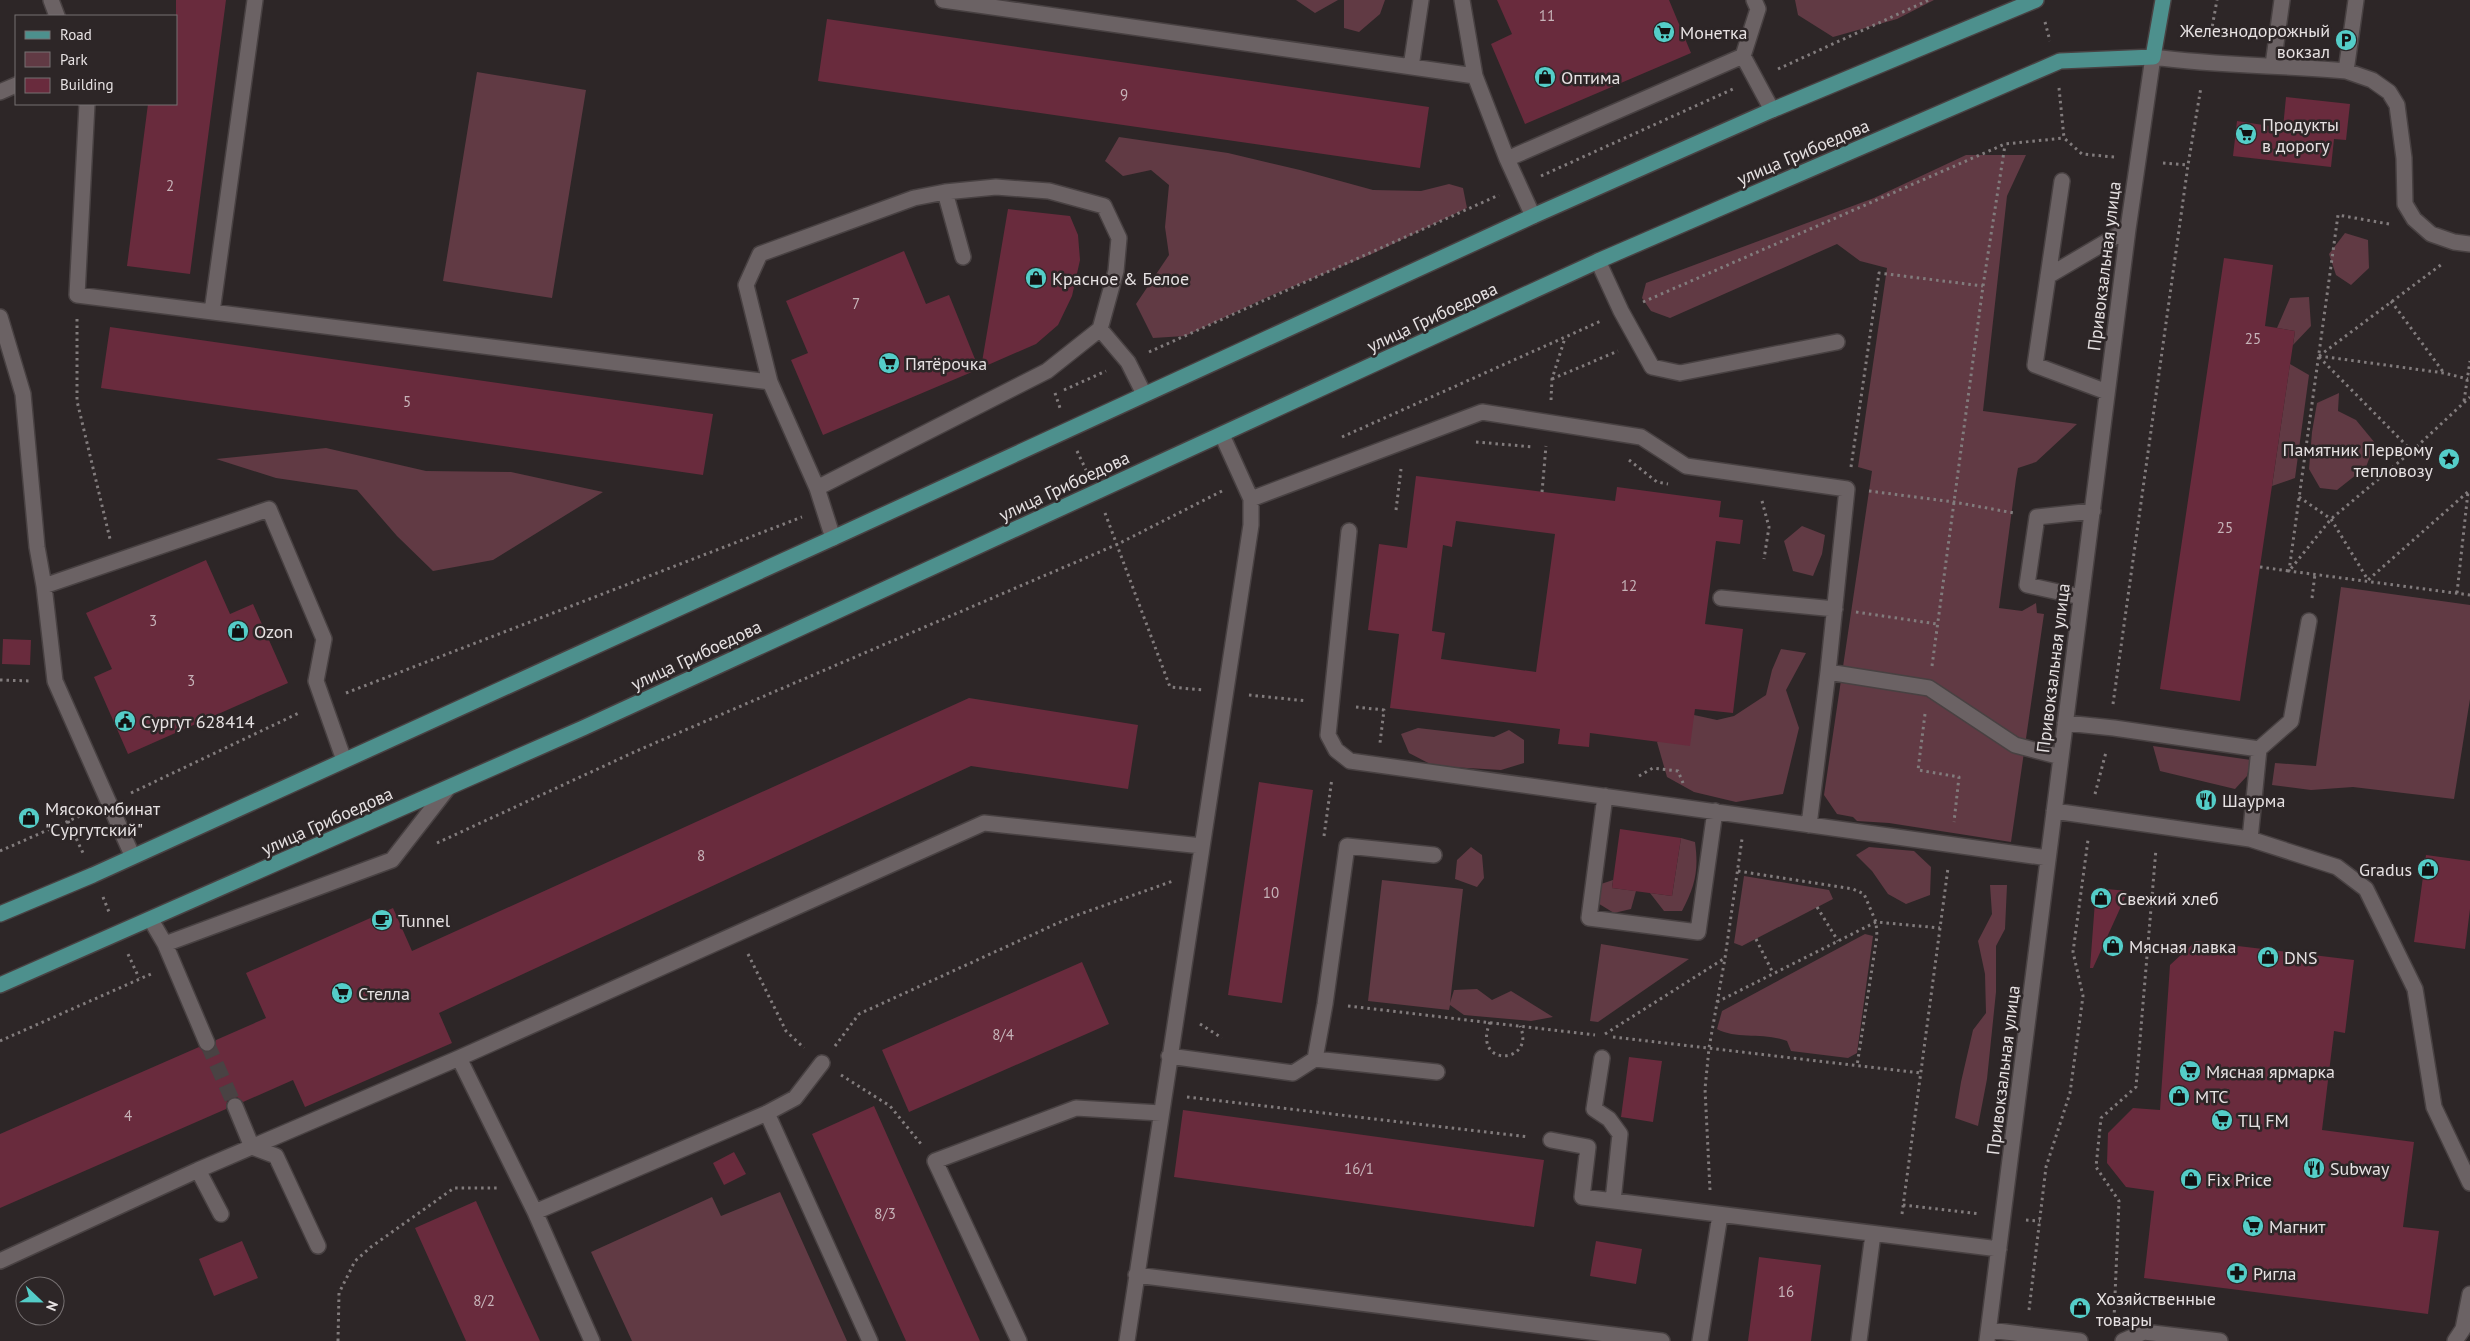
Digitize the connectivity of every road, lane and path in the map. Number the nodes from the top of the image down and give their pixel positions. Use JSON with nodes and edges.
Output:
{"nodes":[{"id":1,"x":51,"y":0,"type":"edge"},
{"id":2,"x":255,"y":0,"type":"edge"},
{"id":3,"x":943,"y":0,"type":"edge"},
{"id":4,"x":1421,"y":0,"type":"edge"},
{"id":5,"x":1462,"y":0,"type":"edge"},
{"id":6,"x":1754,"y":0,"type":"edge"},
{"id":7,"x":2036,"y":0,"type":"edge"},
{"id":8,"x":2163,"y":0,"type":"edge"},
{"id":9,"x":2217,"y":0,"type":"edge"},
{"id":10,"x":2282,"y":0,"type":"edge"},
{"id":11,"x":2356,"y":0,"type":"edge"},
{"id":12,"x":57,"y":15,"type":"edge"},
{"id":13,"x":1743,"y":56,"type":"junction"},
{"id":14,"x":2153,"y":57,"type":"junction"},
{"id":15,"x":2205,"y":64,"type":"junction"},
{"id":16,"x":2273,"y":65,"type":"junction"},
{"id":17,"x":1411,"y":67,"type":"junction"},
{"id":18,"x":2346,"y":70,"type":"junction"},
{"id":19,"x":1475,"y":76,"type":"junction"},
{"id":20,"x":15,"y":85,"type":"edge"},
{"id":21,"x":0,"y":92,"type":"edge"},
{"id":22,"x":87,"y":105,"type":"edge"},
{"id":23,"x":1772,"y":110,"type":"junction"},
{"id":24,"x":2064,"y":138,"type":"dead end"},
{"id":25,"x":2006,"y":144,"type":"junction"},
{"id":26,"x":1507,"y":160,"type":"junction"},
{"id":27,"x":2062,"y":181,"type":"dead end"},
{"id":28,"x":945,"y":192,"type":"junction"},
{"id":29,"x":1533,"y":216,"type":"junction"},
{"id":30,"x":2395,"y":225,"type":"dead end"},
{"id":31,"x":2128,"y":229,"type":"junction"},
{"id":32,"x":2470,"y":244,"type":"edge"},
{"id":33,"x":963,"y":257,"type":"dead end"},
{"id":34,"x":1598,"y":261,"type":"junction"},
{"id":35,"x":2446,"y":261,"type":"dead end"},
{"id":36,"x":2048,"y":276,"type":"junction"},
{"id":37,"x":1983,"y":286,"type":"junction"},
{"id":38,"x":77,"y":295,"type":"junction"},
{"id":39,"x":2391,"y":301,"type":"junction"},
{"id":40,"x":1621,"y":311,"type":"junction"},
{"id":41,"x":212,"y":312,"type":"junction"},
{"id":42,"x":0,"y":317,"type":"edge"},
{"id":43,"x":1100,"y":329,"type":"junction"},
{"id":44,"x":1566,"y":338,"type":"junction"},
{"id":45,"x":1837,"y":342,"type":"dead end"},
{"id":46,"x":1638,"y":343,"type":"junction"},
{"id":47,"x":2318,"y":356,"type":"junction"},
{"id":48,"x":2470,"y":361,"type":"edge"},
{"id":49,"x":1047,"y":371,"type":"junction"},
{"id":50,"x":2444,"y":373,"type":"junction"},
{"id":51,"x":1552,"y":379,"type":"junction"},
{"id":52,"x":2468,"y":379,"type":"junction"},
{"id":53,"x":770,"y":382,"type":"junction"},
{"id":54,"x":2107,"y":392,"type":"junction"},
{"id":55,"x":1144,"y":394,"type":"junction"},
{"id":56,"x":2470,"y":397,"type":"edge"},
{"id":57,"x":2464,"y":402,"type":"junction"},
{"id":58,"x":1550,"y":405,"type":"dead end"},
{"id":59,"x":1066,"y":430,"type":"junction"},
{"id":60,"x":1222,"y":435,"type":"junction"},
{"id":61,"x":1333,"y":440,"type":"dead end"},
{"id":62,"x":1469,"y":444,"type":"dead end"},
{"id":63,"x":1556,"y":449,"type":"dead end"},
{"id":64,"x":2412,"y":452,"type":"junction"},
{"id":65,"x":1624,"y":457,"type":"dead end"},
{"id":66,"x":1401,"y":467,"type":"dead end"},
{"id":67,"x":1244,"y":480,"type":"junction"},
{"id":68,"x":1676,"y":485,"type":"dead end"},
{"id":69,"x":817,"y":488,"type":"junction"},
{"id":70,"x":1848,"y":489,"type":"junction"},
{"id":71,"x":1096,"y":491,"type":"junction"},
{"id":72,"x":2469,"y":491,"type":"edge"},
{"id":73,"x":1761,"y":497,"type":"dead end"},
{"id":74,"x":2299,"y":497,"type":"junction"},
{"id":75,"x":1251,"y":499,"type":"junction"},
{"id":76,"x":1954,"y":502,"type":"junction"},
{"id":77,"x":1396,"y":510,"type":"dead end"},
{"id":78,"x":2093,"y":511,"type":"junction"},
{"id":79,"x":2037,"y":517,"type":"junction"},
{"id":80,"x":2331,"y":519,"type":"junction"},
{"id":81,"x":1349,"y":531,"type":"dead end"},
{"id":82,"x":833,"y":538,"type":"junction"},
{"id":83,"x":1118,"y":544,"type":"junction"},
{"id":84,"x":1764,"y":559,"type":"dead end"},
{"id":85,"x":116,"y":562,"type":"junction"},
{"id":86,"x":2260,"y":567,"type":"dead end"},
{"id":87,"x":2289,"y":571,"type":"junction"},
{"id":88,"x":2368,"y":580,"type":"junction"},
{"id":89,"x":44,"y":586,"type":"junction"},
{"id":90,"x":2458,"y":593,"type":"junction"},
{"id":91,"x":2470,"y":595,"type":"edge"},
{"id":92,"x":2081,"y":597,"type":"junction"},
{"id":93,"x":1721,"y":598,"type":"dead end"},
{"id":94,"x":1835,"y":609,"type":"junction"},
{"id":95,"x":2308,"y":621,"type":"dead end"},
{"id":96,"x":1938,"y":624,"type":"junction"},
{"id":97,"x":1828,"y":672,"type":"junction"},
{"id":98,"x":0,"y":680,"type":"edge"},
{"id":99,"x":55,"y":681,"type":"junction"},
{"id":100,"x":1929,"y":688,"type":"junction"},
{"id":101,"x":1224,"y":692,"type":"junction"},
{"id":102,"x":1330,"y":704,"type":"junction"},
{"id":103,"x":2065,"y":723,"type":"junction"},
{"id":104,"x":2114,"y":728,"type":"junction"},
{"id":105,"x":1336,"y":750,"type":"junction"},
{"id":106,"x":2259,"y":750,"type":"junction"},
{"id":107,"x":1379,"y":752,"type":"dead end"},
{"id":108,"x":2061,"y":757,"type":"junction"},
{"id":109,"x":344,"y":760,"type":"junction"},
{"id":110,"x":1632,"y":780,"type":"dead end"},
{"id":111,"x":448,"y":788,"type":"junction"},
{"id":112,"x":1686,"y":788,"type":"dead end"},
{"id":113,"x":1605,"y":796,"type":"junction"},
{"id":114,"x":1715,"y":811,"type":"junction"},
{"id":115,"x":2054,"y":811,"type":"junction"},
{"id":116,"x":1746,"y":816,"type":"junction"},
{"id":117,"x":2090,"y":816,"type":"junction"},
{"id":118,"x":68,"y":821,"type":"dead end"},
{"id":119,"x":1809,"y":825,"type":"junction"},
{"id":120,"x":2158,"y":826,"type":"junction"},
{"id":121,"x":1324,"y":837,"type":"dead end"},
{"id":122,"x":2250,"y":839,"type":"junction"},
{"id":123,"x":434,"y":844,"type":"dead end"},
{"id":124,"x":1950,"y":845,"type":"junction"},
{"id":125,"x":1202,"y":846,"type":"junction"},
{"id":126,"x":1434,"y":855,"type":"dead end"},
{"id":127,"x":132,"y":856,"type":"junction"},
{"id":128,"x":2048,"y":858,"type":"junction"},
{"id":129,"x":1738,"y":871,"type":"junction"},
{"id":130,"x":1197,"y":873,"type":"junction"},
{"id":131,"x":93,"y":875,"type":"junction"},
{"id":132,"x":1817,"y":907,"type":"dead end"},
{"id":133,"x":0,"y":914,"type":"edge"},
{"id":134,"x":151,"y":920,"type":"junction"},
{"id":135,"x":1876,"y":922,"type":"junction"},
{"id":136,"x":1940,"y":928,"type":"junction"},
{"id":137,"x":119,"y":934,"type":"junction"},
{"id":138,"x":1756,"y":939,"type":"dead end"},
{"id":139,"x":1838,"y":941,"type":"junction"},
{"id":140,"x":165,"y":944,"type":"junction"},
{"id":141,"x":1725,"y":958,"type":"junction"},
{"id":142,"x":174,"y":964,"type":"junction"},
{"id":143,"x":1773,"y":973,"type":"junction"},
{"id":144,"x":139,"y":978,"type":"junction"},
{"id":145,"x":0,"y":985,"type":"edge"},
{"id":146,"x":1717,"y":1002,"type":"junction"},
{"id":147,"x":1176,"y":1009,"type":"junction"},
{"id":148,"x":1490,"y":1022,"type":"dead end"},
{"id":149,"x":1520,"y":1026,"type":"dead end"},
{"id":150,"x":1602,"y":1036,"type":"dead end"},
{"id":151,"x":1225,"y":1039,"type":"dead end"},
{"id":152,"x":0,"y":1041,"type":"edge"},
{"id":153,"x":207,"y":1043,"type":"tunnel mouth"},
{"id":154,"x":1170,"y":1056,"type":"junction"},
{"id":155,"x":459,"y":1058,"type":"junction"},
{"id":156,"x":1602,"y":1058,"type":"dead end"},
{"id":157,"x":1315,"y":1059,"type":"junction"},
{"id":158,"x":822,"y":1063,"type":"joint"},
{"id":159,"x":1857,"y":1066,"type":"dead end"},
{"id":160,"x":1438,"y":1072,"type":"dead end"},
{"id":161,"x":1164,"y":1094,"type":"junction"},
{"id":162,"x":235,"y":1106,"type":"tunnel mouth"},
{"id":163,"x":767,"y":1113,"type":"junction"},
{"id":164,"x":1161,"y":1113,"type":"junction"},
{"id":165,"x":1551,"y":1140,"type":"joint"},
{"id":166,"x":252,"y":1147,"type":"junction"},
{"id":167,"x":198,"y":1170,"type":"junction"},
{"id":168,"x":2470,"y":1183,"type":"edge"},
{"id":169,"x":523,"y":1188,"type":"junction"},
{"id":170,"x":1613,"y":1201,"type":"junction"},
{"id":171,"x":1904,"y":1205,"type":"junction"},
{"id":172,"x":535,"y":1212,"type":"junction"},
{"id":173,"x":221,"y":1214,"type":"dead end"},
{"id":174,"x":1716,"y":1214,"type":"junction"},
{"id":175,"x":2003,"y":1217,"type":"junction"},
{"id":176,"x":2040,"y":1221,"type":"junction"},
{"id":177,"x":1874,"y":1234,"type":"junction"},
{"id":178,"x":1899,"y":1237,"type":"junction"},
{"id":179,"x":318,"y":1246,"type":"dead end"},
{"id":180,"x":1999,"y":1249,"type":"junction"},
{"id":181,"x":0,"y":1261,"type":"edge"},
{"id":182,"x":1136,"y":1274,"type":"junction"},
{"id":183,"x":2470,"y":1294,"type":"edge"},
{"id":184,"x":2114,"y":1322,"type":"dead end"},
{"id":185,"x":2026,"y":1335,"type":"junction"},
{"id":186,"x":1988,"y":1336,"type":"edge"},
{"id":187,"x":338,"y":1341,"type":"edge"},
{"id":188,"x":592,"y":1341,"type":"edge"},
{"id":189,"x":870,"y":1341,"type":"edge"},
{"id":190,"x":1019,"y":1341,"type":"edge"},
{"id":191,"x":1127,"y":1341,"type":"edge"},
{"id":192,"x":1662,"y":1341,"type":"edge"},
{"id":193,"x":1700,"y":1341,"type":"edge"},
{"id":194,"x":1859,"y":1341,"type":"edge"},
{"id":195,"x":2074,"y":1341,"type":"edge"},
{"id":196,"x":2123,"y":1341,"type":"edge"},
{"id":197,"x":2220,"y":1341,"type":"edge"},
{"id":198,"x":2455,"y":1341,"type":"edge"}],
"edges":[{"from":1,"to":12,"type":"street"},
{"from":2,"to":41,"type":"street"},
{"from":3,"to":17,"type":"street"},
{"from":4,"to":17,"type":"street"},
{"from":5,"to":19,"type":"street"},
{"from":6,"to":13,"type":"street"},
{"from":7,"to":23,"type":"main road"},
{"from":8,"to":14,"type":"main road","name":"Привокзальная улица"},
{"from":9,"to":15,"type":"path"},
{"from":10,"to":16,"type":"street"},
{"from":11,"to":18,"type":"street"},
{"from":13,"to":23,"type":"street"},
{"from":13,"to":26,"type":"street"},
{"from":14,"to":15,"type":"street"},
{"from":14,"to":31,"type":"street","name":"Привокзальная улица"},
{"from":14,"to":34,"type":"main road","name":"улица Грибоедова"},
{"from":15,"to":16,"type":"street"},
{"from":15,"to":104,"type":"path"},
{"from":16,"to":18,"type":"street"},
{"from":17,"to":19,"type":"street"},
{"from":18,"to":32,"type":"street"},
{"from":19,"to":26,"type":"street"},
{"from":20,"to":21,"type":"street"},
{"from":22,"to":38,"type":"street"},
{"from":23,"to":29,"type":"main road"},
{"from":24,"to":25,"type":"path"},
{"from":25,"to":37,"type":"path"},
{"from":25,"to":40,"type":"path"},
{"from":26,"to":29,"type":"street"},
{"from":27,"to":36,"type":"street"},
{"from":28,"to":33,"type":"street"},
{"from":28,"to":43,"type":"street"},
{"from":28,"to":53,"type":"street"},
{"from":29,"to":55,"type":"main road"},
{"from":30,"to":47,"type":"path"},
{"from":31,"to":36,"type":"street"},
{"from":31,"to":54,"type":"street","name":"Привокзальная улица"},
{"from":34,"to":40,"type":"street"},
{"from":34,"to":60,"type":"main road","name":"улица Грибоедова"},
{"from":35,"to":39,"type":"path"},
{"from":36,"to":54,"type":"street"},
{"from":37,"to":70,"type":"path"},
{"from":37,"to":76,"type":"path"},
{"from":38,"to":41,"type":"street"},
{"from":38,"to":85,"type":"path"},
{"from":39,"to":47,"type":"path"},
{"from":39,"to":50,"type":"path"},
{"from":40,"to":44,"type":"path"},
{"from":40,"to":46,"type":"street"},
{"from":41,"to":53,"type":"street"},
{"from":42,"to":89,"type":"street"},
{"from":43,"to":49,"type":"street"},
{"from":43,"to":55,"type":"street"},
{"from":44,"to":51,"type":"path"},
{"from":44,"to":61,"type":"path"},
{"from":45,"to":46,"type":"street"},
{"from":46,"to":51,"type":"path"},
{"from":47,"to":50,"type":"path"},
{"from":47,"to":64,"type":"path"},
{"from":47,"to":74,"type":"path"},
{"from":48,"to":52,"type":"path"},
{"from":49,"to":59,"type":"path"},
{"from":49,"to":69,"type":"street"},
{"from":50,"to":52,"type":"path"},
{"from":51,"to":58,"type":"path"},
{"from":52,"to":57,"type":"path"},
{"from":53,"to":69,"type":"street"},
{"from":54,"to":78,"type":"street","name":"Привокзальная улица"},
{"from":55,"to":59,"type":"main road"},
{"from":56,"to":57,"type":"path"},
{"from":57,"to":64,"type":"path"},
{"from":59,"to":71,"type":"path"},
{"from":59,"to":82,"type":"main road"},
{"from":60,"to":67,"type":"street"},
{"from":60,"to":71,"type":"main road","name":"улица Грибоедова"},
{"from":62,"to":63,"type":"path"},
{"from":64,"to":80,"type":"path"},
{"from":65,"to":68,"type":"path"},
{"from":66,"to":77,"type":"path"},
{"from":67,"to":75,"type":"street"},
{"from":67,"to":83,"type":"path"},
{"from":69,"to":82,"type":"street"},
{"from":70,"to":75,"type":"street"},
{"from":70,"to":76,"type":"path"},
{"from":70,"to":94,"type":"street"},
{"from":71,"to":83,"type":"path"},
{"from":71,"to":111,"type":"main road","name":"улица Грибоедова"},
{"from":72,"to":88,"type":"path"},
{"from":72,"to":90,"type":"path"},
{"from":73,"to":84,"type":"path"},
{"from":74,"to":80,"type":"path"},
{"from":74,"to":87,"type":"path"},
{"from":75,"to":101,"type":"street"},
{"from":76,"to":79,"type":"path"},
{"from":76,"to":96,"type":"path"},
{"from":78,"to":79,"type":"street"},
{"from":78,"to":92,"type":"street","name":"Привокзальная улица"},
{"from":79,"to":92,"type":"street"},
{"from":80,"to":87,"type":"path"},
{"from":80,"to":88,"type":"path"},
{"from":81,"to":102,"type":"street"},
{"from":82,"to":109,"type":"main road"},
{"from":83,"to":101,"type":"path"},
{"from":83,"to":123,"type":"path"},
{"from":85,"to":89,"type":"street"},
{"from":85,"to":109,"type":"street"},
{"from":86,"to":87,"type":"path"},
{"from":87,"to":88,"type":"path"},
{"from":88,"to":90,"type":"path"},
{"from":89,"to":99,"type":"street"},
{"from":90,"to":91,"type":"path"},
{"from":92,"to":103,"type":"street","name":"Привокзальная улица"},
{"from":93,"to":94,"type":"street"},
{"from":94,"to":96,"type":"path"},
{"from":94,"to":97,"type":"street"},
{"from":95,"to":106,"type":"street"},
{"from":96,"to":100,"type":"path"},
{"from":97,"to":100,"type":"street"},
{"from":97,"to":119,"type":"street"},
{"from":98,"to":99,"type":"path"},
{"from":99,"to":127,"type":"street"},
{"from":100,"to":108,"type":"street"},
{"from":100,"to":124,"type":"path"},
{"from":101,"to":102,"type":"path"},
{"from":101,"to":125,"type":"street"},
{"from":102,"to":105,"type":"street"},
{"from":102,"to":107,"type":"path"},
{"from":103,"to":104,"type":"street"},
{"from":103,"to":108,"type":"street","name":"Привокзальная улица"},
{"from":104,"to":106,"type":"street"},
{"from":104,"to":117,"type":"path"},
{"from":105,"to":113,"type":"street"},
{"from":105,"to":121,"type":"path"},
{"from":106,"to":122,"type":"street"},
{"from":108,"to":115,"type":"street","name":"Привокзальная улица"},
{"from":109,"to":127,"type":"main road"},
{"from":110,"to":112,"type":"path"},
{"from":111,"to":134,"type":"main road","name":"улица Грибоедова"},
{"from":111,"to":140,"type":"street"},
{"from":113,"to":114,"type":"street"},
{"from":113,"to":114,"type":"street"},
{"from":114,"to":116,"type":"street"},
{"from":115,"to":117,"type":"street"},
{"from":115,"to":128,"type":"street","name":"Привокзальная улица"},
{"from":116,"to":119,"type":"street"},
{"from":116,"to":129,"type":"path"},
{"from":117,"to":120,"type":"street"},
{"from":117,"to":176,"type":"path"},
{"from":118,"to":131,"type":"path"},
{"from":119,"to":124,"type":"street"},
{"from":120,"to":122,"type":"street"},
{"from":120,"to":184,"type":"path"},
{"from":122,"to":168,"type":"street"},
{"from":124,"to":128,"type":"street"},
{"from":124,"to":136,"type":"path"},
{"from":125,"to":130,"type":"street"},
{"from":125,"to":155,"type":"street"},
{"from":126,"to":157,"type":"street"},
{"from":127,"to":131,"type":"main road"},
{"from":128,"to":175,"type":"street","name":"Привокзальная улица"},
{"from":129,"to":135,"type":"path"},
{"from":129,"to":141,"type":"path"},
{"from":130,"to":147,"type":"street"},
{"from":130,"to":158,"type":"path"},
{"from":131,"to":133,"type":"main road"},
{"from":131,"to":137,"type":"path"},
{"from":132,"to":139,"type":"path"},
{"from":134,"to":137,"type":"main road","name":"улица Грибоедова"},
{"from":134,"to":140,"type":"street"},
{"from":135,"to":136,"type":"path"},
{"from":135,"to":139,"type":"path"},
{"from":135,"to":159,"type":"path"},
{"from":136,"to":171,"type":"path"},
{"from":137,"to":144,"type":"path"},
{"from":137,"to":145,"type":"main road","name":"улица Грибоедова"},
{"from":138,"to":143,"type":"path"},
{"from":139,"to":143,"type":"path"},
{"from":140,"to":142,"type":"street"},
{"from":141,"to":146,"type":"path"},
{"from":141,"to":150,"type":"path"},
{"from":142,"to":144,"type":"path"},
{"from":142,"to":153,"type":"street"},
{"from":143,"to":146,"type":"path"},
{"from":144,"to":152,"type":"path"},
{"from":146,"to":174,"type":"path"},
{"from":147,"to":151,"type":"path"},
{"from":147,"to":154,"type":"street"},
{"from":148,"to":149,"type":"path"},
{"from":154,"to":157,"type":"street"},
{"from":154,"to":161,"type":"street"},
{"from":155,"to":166,"type":"street"},
{"from":155,"to":169,"type":"street"},
{"from":156,"to":170,"type":"street"},
{"from":157,"to":160,"type":"street"},
{"from":158,"to":163,"type":"street"},
{"from":161,"to":164,"type":"street"},
{"from":161,"to":165,"type":"path"},
{"from":162,"to":166,"type":"street"},
{"from":163,"to":172,"type":"street"},
{"from":163,"to":189,"type":"street"},
{"from":164,"to":182,"type":"street"},
{"from":164,"to":190,"type":"street"},
{"from":165,"to":170,"type":"street"},
{"from":166,"to":167,"type":"street"},
{"from":166,"to":179,"type":"street"},
{"from":167,"to":173,"type":"street"},
{"from":167,"to":181,"type":"street"},
{"from":169,"to":172,"type":"street"},
{"from":169,"to":187,"type":"path"},
{"from":170,"to":174,"type":"street"},
{"from":171,"to":175,"type":"path"},
{"from":171,"to":178,"type":"path"},
{"from":172,"to":188,"type":"street"},
{"from":174,"to":177,"type":"street"},
{"from":174,"to":193,"type":"street"},
{"from":175,"to":176,"type":"path"},
{"from":175,"to":180,"type":"street","name":"Привокзальная улица"},
{"from":176,"to":185,"type":"path"},
{"from":177,"to":178,"type":"street"},
{"from":177,"to":194,"type":"street"},
{"from":178,"to":180,"type":"street"},
{"from":180,"to":186,"type":"street","name":"Привокзальная улица"},
{"from":182,"to":191,"type":"street"},
{"from":182,"to":192,"type":"street"},
{"from":183,"to":198,"type":"street"},
{"from":185,"to":186,"type":"street"},
{"from":185,"to":195,"type":"street"},
{"from":196,"to":197,"type":"street"}]}
